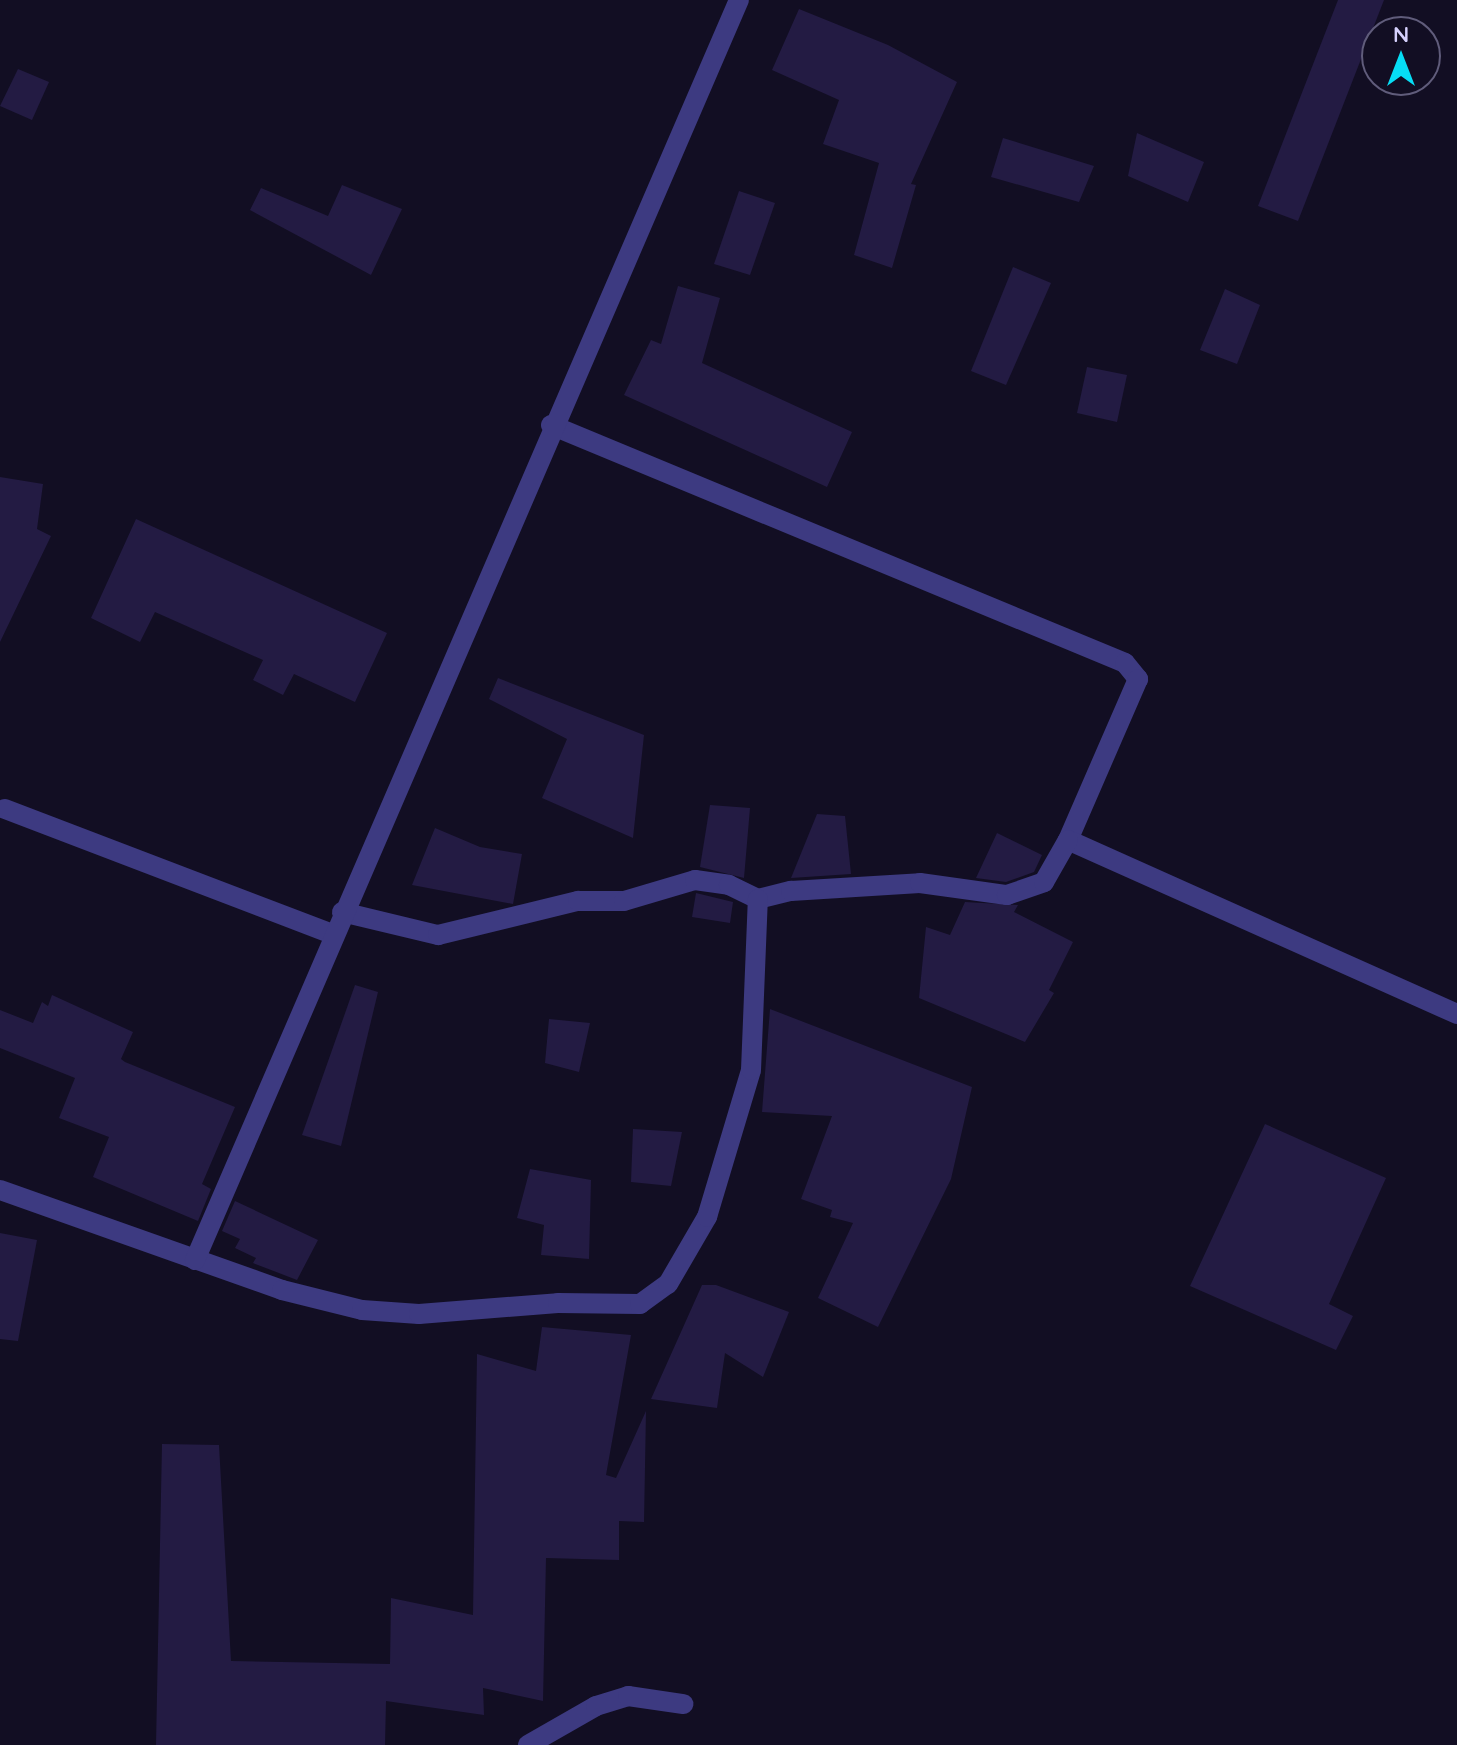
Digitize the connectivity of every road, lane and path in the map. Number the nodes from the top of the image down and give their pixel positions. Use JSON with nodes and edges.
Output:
{"nodes":[{"id":1,"x":739,"y":0,"type":"edge"},
{"id":2,"x":551,"y":425,"type":"junction"},
{"id":3,"x":5,"y":809,"type":"dead end"},
{"id":4,"x":1068,"y":840,"type":"junction"},
{"id":5,"x":758,"y":899,"type":"junction"},
{"id":6,"x":342,"y":912,"type":"junction"},
{"id":7,"x":332,"y":934,"type":"junction"},
{"id":8,"x":1457,"y":1014,"type":"edge"},
{"id":9,"x":0,"y":1190,"type":"edge"},
{"id":10,"x":195,"y":1260,"type":"junction"},
{"id":11,"x":683,"y":1704,"type":"dead end"},
{"id":12,"x":528,"y":1745,"type":"edge"}],
"edges":[{"from":1,"to":2,"type":"street"},
{"from":2,"to":4,"type":"street"},
{"from":2,"to":6,"type":"street"},
{"from":3,"to":7,"type":"street"},
{"from":4,"to":5,"type":"street"},
{"from":4,"to":8,"type":"street"},
{"from":5,"to":6,"type":"street"},
{"from":5,"to":10,"type":"street"},
{"from":6,"to":7,"type":"street"},
{"from":7,"to":10,"type":"street"},
{"from":9,"to":10,"type":"street"},
{"from":11,"to":12,"type":"street"}]}
